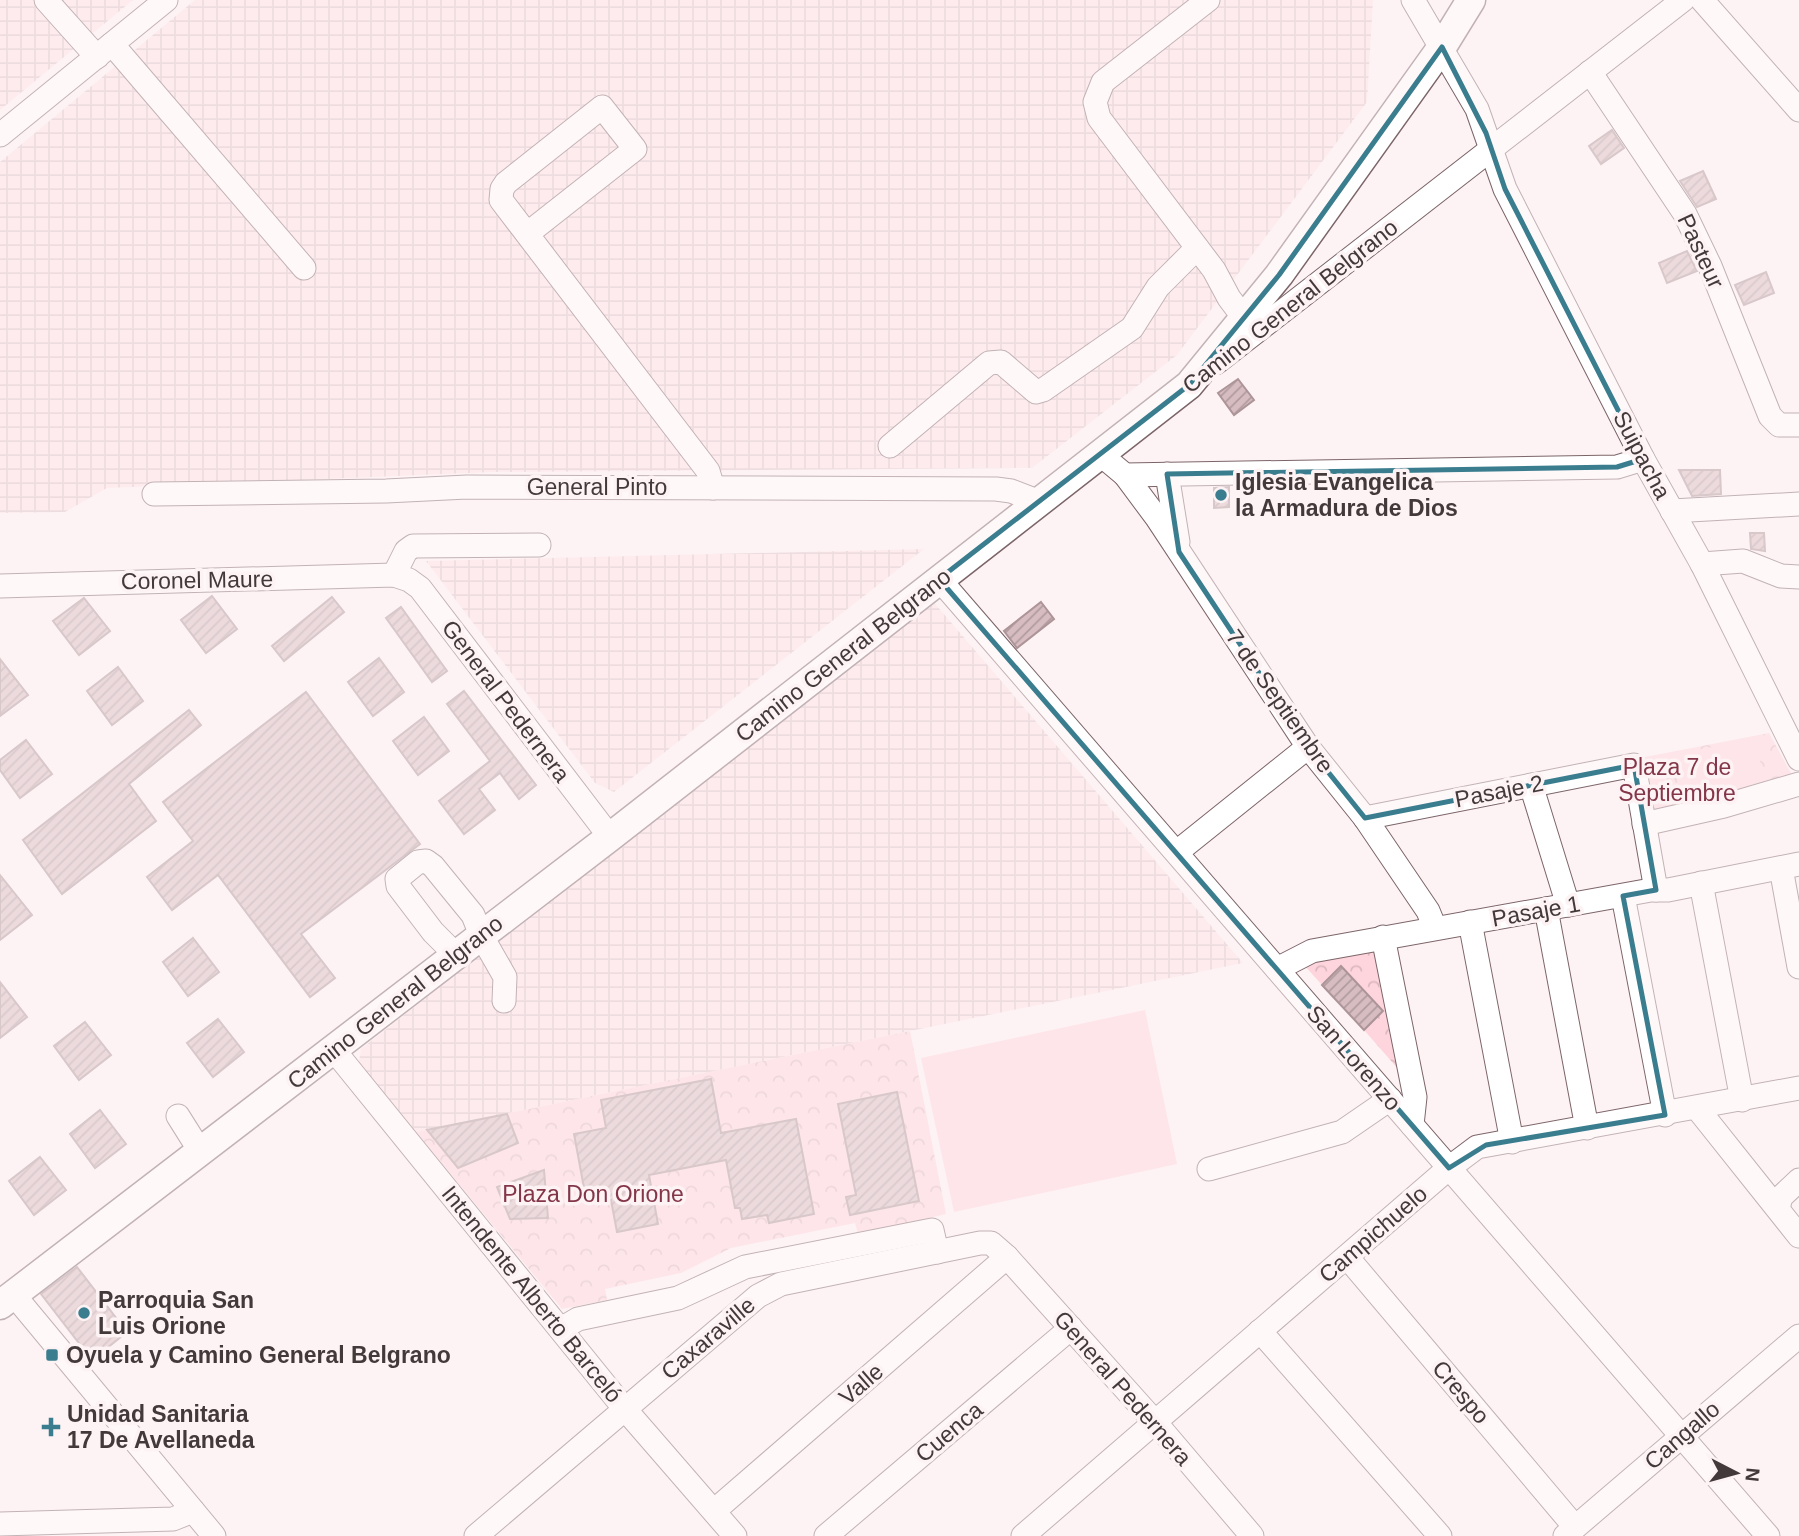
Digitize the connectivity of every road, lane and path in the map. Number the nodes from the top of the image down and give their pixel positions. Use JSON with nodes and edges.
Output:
{"nodes":[{"id":1,"x":46,"y":0,"type":"edge"},
{"id":2,"x":166,"y":0,"type":"edge"},
{"id":3,"x":1208,"y":0,"type":"edge"},
{"id":4,"x":1413,"y":0,"type":"edge"},
{"id":5,"x":1471,"y":0,"type":"edge"},
{"id":6,"x":1683,"y":0,"type":"edge"},
{"id":7,"x":1702,"y":0,"type":"edge"},
{"id":8,"x":1442,"y":47,"type":"junction"},
{"id":9,"x":105,"y":50,"type":"junction"},
{"id":10,"x":1590,"y":72,"type":"junction"},
{"id":11,"x":1799,"y":110,"type":"edge"},
{"id":12,"x":0,"y":135,"type":"edge"},
{"id":13,"x":1491,"y":148,"type":"junction"},
{"id":14,"x":527,"y":234,"type":"junction"},
{"id":15,"x":1198,"y":248,"type":"junction"},
{"id":16,"x":304,"y":268,"type":"dead end"},
{"id":17,"x":1244,"y":318,"type":"junction"},
{"id":18,"x":1189,"y":385,"type":"junction"},
{"id":19,"x":1799,"y":425,"type":"edge"},
{"id":20,"x":890,"y":446,"type":"dead end"},
{"id":21,"x":1101,"y":455,"type":"junction"},
{"id":22,"x":1643,"y":459,"type":"junction"},
{"id":23,"x":1167,"y":474,"type":"junction"},
{"id":24,"x":1125,"y":475,"type":"junction"},
{"id":25,"x":713,"y":488,"type":"junction"},
{"id":26,"x":154,"y":494,"type":"dead end"},
{"id":27,"x":1037,"y":501,"type":"junction"},
{"id":28,"x":1799,"y":504,"type":"edge"},
{"id":29,"x":1672,"y":511,"type":"junction"},
{"id":30,"x":539,"y":545,"type":"dead end"},
{"id":31,"x":1180,"y":552,"type":"junction"},
{"id":32,"x":1702,"y":564,"type":"junction"},
{"id":33,"x":394,"y":575,"type":"junction"},
{"id":34,"x":1799,"y":578,"type":"edge"},
{"id":35,"x":939,"y":579,"type":"junction"},
{"id":36,"x":0,"y":586,"type":"edge"},
{"id":37,"x":1308,"y":747,"type":"junction"},
{"id":38,"x":1799,"y":759,"type":"edge"},
{"id":39,"x":1799,"y":784,"type":"edge"},
{"id":40,"x":1531,"y":785,"type":"junction"},
{"id":41,"x":1365,"y":818,"type":"junction"},
{"id":42,"x":1644,"y":824,"type":"junction"},
{"id":43,"x":610,"y":837,"type":"junction"},
{"id":44,"x":1177,"y":852,"type":"junction"},
{"id":45,"x":1790,"y":866,"type":"edge"},
{"id":46,"x":1701,"y":883,"type":"junction"},
{"id":47,"x":1656,"y":890,"type":"junction"},
{"id":48,"x":1623,"y":896,"type":"junction"},
{"id":49,"x":1557,"y":907,"type":"junction"},
{"id":50,"x":1470,"y":922,"type":"junction"},
{"id":51,"x":1435,"y":928,"type":"junction"},
{"id":52,"x":481,"y":935,"type":"junction"},
{"id":53,"x":1383,"y":937,"type":"junction"},
{"id":54,"x":456,"y":955,"type":"junction"},
{"id":55,"x":1799,"y":967,"type":"edge"},
{"id":56,"x":1277,"y":969,"type":"junction"},
{"id":57,"x":504,"y":1001,"type":"dead end"},
{"id":58,"x":333,"y":1049,"type":"junction"},
{"id":59,"x":1799,"y":1088,"type":"edge"},
{"id":60,"x":1390,"y":1100,"type":"junction"},
{"id":61,"x":1742,"y":1100,"type":"junction"},
{"id":62,"x":1696,"y":1108,"type":"junction"},
{"id":63,"x":1665,"y":1115,"type":"junction"},
{"id":64,"x":178,"y":1116,"type":"dead end"},
{"id":65,"x":1412,"y":1125,"type":"junction"},
{"id":66,"x":1587,"y":1128,"type":"junction"},
{"id":67,"x":1512,"y":1142,"type":"junction"},
{"id":68,"x":200,"y":1151,"type":"junction"},
{"id":69,"x":1449,"y":1168,"type":"junction"},
{"id":70,"x":1209,"y":1169,"type":"dead end"},
{"id":71,"x":1799,"y":1181,"type":"edge"},
{"id":72,"x":1777,"y":1208,"type":"junction"},
{"id":73,"x":1799,"y":1236,"type":"edge"},
{"id":74,"x":999,"y":1250,"type":"junction"},
{"id":75,"x":937,"y":1252,"type":"junction"},
{"id":76,"x":1347,"y":1257,"type":"junction"},
{"id":77,"x":7,"y":1300,"type":"edge"},
{"id":78,"x":1071,"y":1328,"type":"junction"},
{"id":79,"x":561,"y":1329,"type":"junction"},
{"id":80,"x":1260,"y":1331,"type":"junction"},
{"id":81,"x":1799,"y":1336,"type":"edge"},
{"id":82,"x":625,"y":1408,"type":"junction"},
{"id":83,"x":1155,"y":1422,"type":"junction"},
{"id":84,"x":1681,"y":1435,"type":"junction"},
{"id":85,"x":193,"y":1511,"type":"junction"},
{"id":86,"x":714,"y":1511,"type":"junction"},
{"id":87,"x":0,"y":1524,"type":"edge"},
{"id":88,"x":1570,"y":1532,"type":"edge"},
{"id":89,"x":214,"y":1536,"type":"edge"},
{"id":90,"x":476,"y":1536,"type":"edge"},
{"id":91,"x":735,"y":1536,"type":"edge"},
{"id":92,"x":826,"y":1536,"type":"edge"},
{"id":93,"x":1023,"y":1536,"type":"edge"},
{"id":94,"x":1252,"y":1536,"type":"edge"},
{"id":95,"x":1440,"y":1536,"type":"edge"},
{"id":96,"x":1768,"y":1536,"type":"edge"}],
"edges":[{"from":1,"to":9,"type":"street"},
{"from":2,"to":9,"type":"street"},
{"from":3,"to":15,"type":"street"},
{"from":4,"to":8,"type":"street","name":"Suipacha"},
{"from":5,"to":8,"type":"main road"},
{"from":6,"to":10,"type":"street","name":"Camino General Belgrano"},
{"from":7,"to":11,"type":"street"},
{"from":8,"to":13,"type":"street","name":"Suipacha"},
{"from":8,"to":17,"type":"main road"},
{"from":9,"to":12,"type":"street"},
{"from":9,"to":16,"type":"street"},
{"from":10,"to":13,"type":"street","name":"Camino General Belgrano"},
{"from":10,"to":19,"type":"street","name":"Pasteur"},
{"from":13,"to":18,"type":"street","name":"Camino General Belgrano"},
{"from":13,"to":22,"type":"street","name":"Suipacha"},
{"from":14,"to":14,"type":"street"},
{"from":14,"to":25,"type":"street"},
{"from":15,"to":17,"type":"street"},
{"from":15,"to":20,"type":"street"},
{"from":17,"to":18,"type":"main road"},
{"from":18,"to":21,"type":"main road","name":"Camino General Belgrano"},
{"from":21,"to":24,"type":"street"},
{"from":21,"to":27,"type":"main road","name":"Camino General Belgrano"},
{"from":22,"to":23,"type":"street"},
{"from":22,"to":29,"type":"street","name":"Suipacha"},
{"from":23,"to":24,"type":"street"},
{"from":23,"to":31,"type":"street"},
{"from":24,"to":31,"type":"street","name":"7 de Septiembre"},
{"from":25,"to":26,"type":"street","name":"General Pinto"},
{"from":25,"to":27,"type":"street","name":"General Pinto"},
{"from":27,"to":35,"type":"main road","name":"Camino General Belgrano"},
{"from":28,"to":29,"type":"street"},
{"from":29,"to":32,"type":"street","name":"Suipacha"},
{"from":30,"to":33,"type":"street"},
{"from":31,"to":37,"type":"street","name":"7 de Septiembre"},
{"from":32,"to":34,"type":"street"},
{"from":32,"to":38,"type":"street","name":"Suipacha"},
{"from":33,"to":36,"type":"street","name":"Coronel Maure"},
{"from":33,"to":43,"type":"street","name":"General Pedernera"},
{"from":35,"to":43,"type":"main road","name":"Camino General Belgrano"},
{"from":35,"to":44,"type":"street","name":"San Lorenzo"},
{"from":37,"to":41,"type":"street","name":"7 de Septiembre"},
{"from":37,"to":44,"type":"street"},
{"from":39,"to":42,"type":"street"},
{"from":40,"to":41,"type":"street","name":"Pasaje 2"},
{"from":40,"to":42,"type":"street","name":"Pasaje 2"},
{"from":40,"to":49,"type":"street"},
{"from":41,"to":51,"type":"street","name":"7 de Septiembre"},
{"from":42,"to":47,"type":"street"},
{"from":43,"to":52,"type":"main road","name":"Camino General Belgrano"},
{"from":44,"to":56,"type":"street","name":"San Lorenzo"},
{"from":45,"to":46,"type":"street","name":"Pasaje 1"},
{"from":45,"to":55,"type":"street"},
{"from":46,"to":47,"type":"street","name":"Pasaje 1"},
{"from":46,"to":61,"type":"street"},
{"from":47,"to":48,"type":"street","name":"Pasaje 1"},
{"from":48,"to":49,"type":"street","name":"Pasaje 1"},
{"from":48,"to":63,"type":"street"},
{"from":49,"to":50,"type":"street","name":"Pasaje 1"},
{"from":49,"to":66,"type":"street"},
{"from":50,"to":51,"type":"street","name":"Pasaje 1"},
{"from":50,"to":67,"type":"street"},
{"from":51,"to":53,"type":"street","name":"Pasaje 1"},
{"from":52,"to":54,"type":"main road","name":"Camino General Belgrano"},
{"from":52,"to":54,"type":"street"},
{"from":52,"to":57,"type":"street"},
{"from":53,"to":56,"type":"street","name":"Pasaje 1"},
{"from":53,"to":65,"type":"street"},
{"from":54,"to":58,"type":"main road","name":"Camino General Belgrano"},
{"from":56,"to":60,"type":"street","name":"San Lorenzo"},
{"from":58,"to":68,"type":"main road","name":"Camino General Belgrano"},
{"from":58,"to":79,"type":"street","name":"Intendente Alberto Barceló"},
{"from":59,"to":61,"type":"street","name":"Campichuelo"},
{"from":60,"to":65,"type":"street","name":"San Lorenzo"},
{"from":60,"to":70,"type":"street"},
{"from":61,"to":62,"type":"street","name":"Campichuelo"},
{"from":62,"to":63,"type":"street","name":"Campichuelo"},
{"from":62,"to":72,"type":"street"},
{"from":63,"to":66,"type":"street","name":"Campichuelo"},
{"from":64,"to":68,"type":"street"},
{"from":65,"to":69,"type":"street","name":"San Lorenzo"},
{"from":66,"to":67,"type":"street","name":"Campichuelo"},
{"from":67,"to":69,"type":"street","name":"Campichuelo"},
{"from":68,"to":77,"type":"main road","name":"Camino General Belgrano"},
{"from":69,"to":76,"type":"street","name":"Campichuelo"},
{"from":69,"to":84,"type":"street","name":"San Lorenzo"},
{"from":71,"to":72,"type":"street"},
{"from":72,"to":73,"type":"street"},
{"from":74,"to":75,"type":"street","name":"Caxaraville"},
{"from":74,"to":78,"type":"street","name":"General Pedernera"},
{"from":74,"to":86,"type":"street","name":"Valle"},
{"from":75,"to":79,"type":"street"},
{"from":75,"to":82,"type":"street","name":"Caxaraville"},
{"from":76,"to":80,"type":"street","name":"Campichuelo"},
{"from":76,"to":88,"type":"street","name":"Crespo"},
{"from":77,"to":85,"type":"street"},
{"from":78,"to":83,"type":"street","name":"General Pedernera"},
{"from":78,"to":92,"type":"street","name":"Cuenca"},
{"from":79,"to":82,"type":"street","name":"Intendente Alberto Barceló"},
{"from":80,"to":83,"type":"street","name":"Campichuelo"},
{"from":80,"to":95,"type":"street"},
{"from":81,"to":84,"type":"street","name":"Cangallo"},
{"from":82,"to":86,"type":"street","name":"Intendente Alberto Barceló"},
{"from":82,"to":90,"type":"street","name":"Caxaraville"},
{"from":83,"to":93,"type":"street","name":"Campichuelo"},
{"from":83,"to":94,"type":"street","name":"General Pedernera"},
{"from":84,"to":88,"type":"street","name":"Cangallo"},
{"from":84,"to":96,"type":"street","name":"San Lorenzo"},
{"from":85,"to":87,"type":"street"},
{"from":85,"to":89,"type":"street"},
{"from":86,"to":91,"type":"street","name":"Intendente Alberto Barceló"}]}
